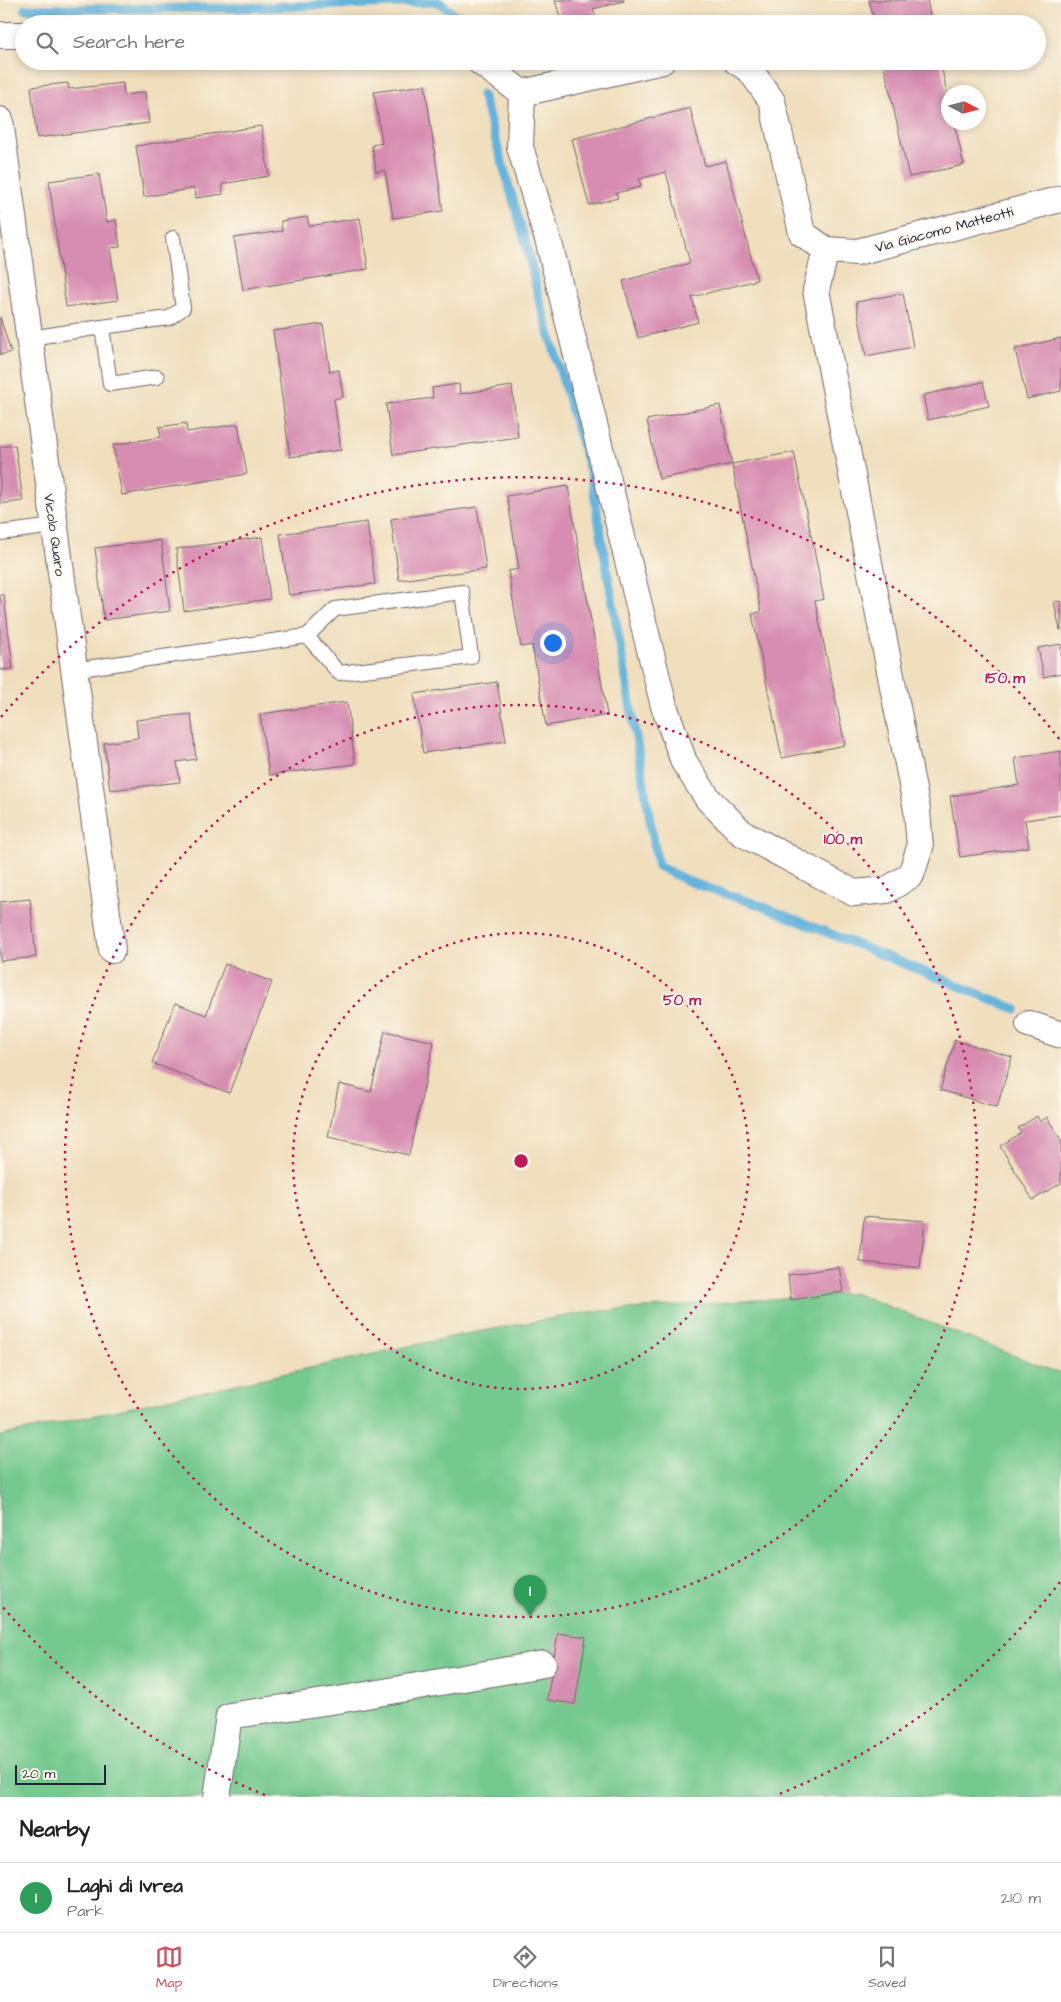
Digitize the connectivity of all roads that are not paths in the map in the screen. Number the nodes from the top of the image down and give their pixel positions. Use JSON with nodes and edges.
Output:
{"nodes":[{"id":1,"x":0,"y":35,"type":"edge"},
{"id":2,"x":15,"y":35,"type":"edge"},
{"id":3,"x":491,"y":70,"type":"edge"},
{"id":4,"x":623,"y":70,"type":"edge"},
{"id":5,"x":750,"y":70,"type":"edge"},
{"id":6,"x":522,"y":93,"type":"junction"},
{"id":7,"x":0,"y":120,"type":"edge"},
{"id":8,"x":1061,"y":199,"type":"edge"},
{"id":9,"x":173,"y":238,"type":"dead end"},
{"id":10,"x":826,"y":250,"type":"junction"},
{"id":11,"x":102,"y":328,"type":"junction"},
{"id":12,"x":30,"y":338,"type":"junction"},
{"id":13,"x":156,"y":377,"type":"dead end"},
{"id":14,"x":54,"y":526,"type":"junction"},
{"id":15,"x":0,"y":533,"type":"edge"},
{"id":16,"x":307,"y":636,"type":"junction"},
{"id":17,"x":73,"y":670,"type":"junction"},
{"id":18,"x":112,"y":950,"type":"dead end"},
{"id":19,"x":1029,"y":1024,"type":"dead end"},
{"id":20,"x":1061,"y":1035,"type":"edge"},
{"id":21,"x":543,"y":1664,"type":"dead end"},
{"id":22,"x":217,"y":1797,"type":"edge"}],
"edges":[{"from":1,"to":2,"type":"street"},
{"from":3,"to":6,"type":"street"},
{"from":4,"to":6,"type":"street"},
{"from":5,"to":10,"type":"street"},
{"from":6,"to":10,"type":"street"},
{"from":7,"to":12,"type":"street","name":"Vicolo Quaro"},
{"from":8,"to":10,"type":"street","name":"Via Giacomo Matteotti"},
{"from":9,"to":11,"type":"lane"},
{"from":11,"to":12,"type":"lane"},
{"from":11,"to":13,"type":"lane"},
{"from":12,"to":14,"type":"street","name":"Vicolo Quaro"},
{"from":14,"to":15,"type":"lane"},
{"from":14,"to":17,"type":"street","name":"Vicolo Quaro"},
{"from":16,"to":16,"type":"lane"},
{"from":16,"to":17,"type":"lane"},
{"from":17,"to":18,"type":"street","name":"Vicolo Quaro"},
{"from":19,"to":20,"type":"street"},
{"from":21,"to":22,"type":"street"}]}
